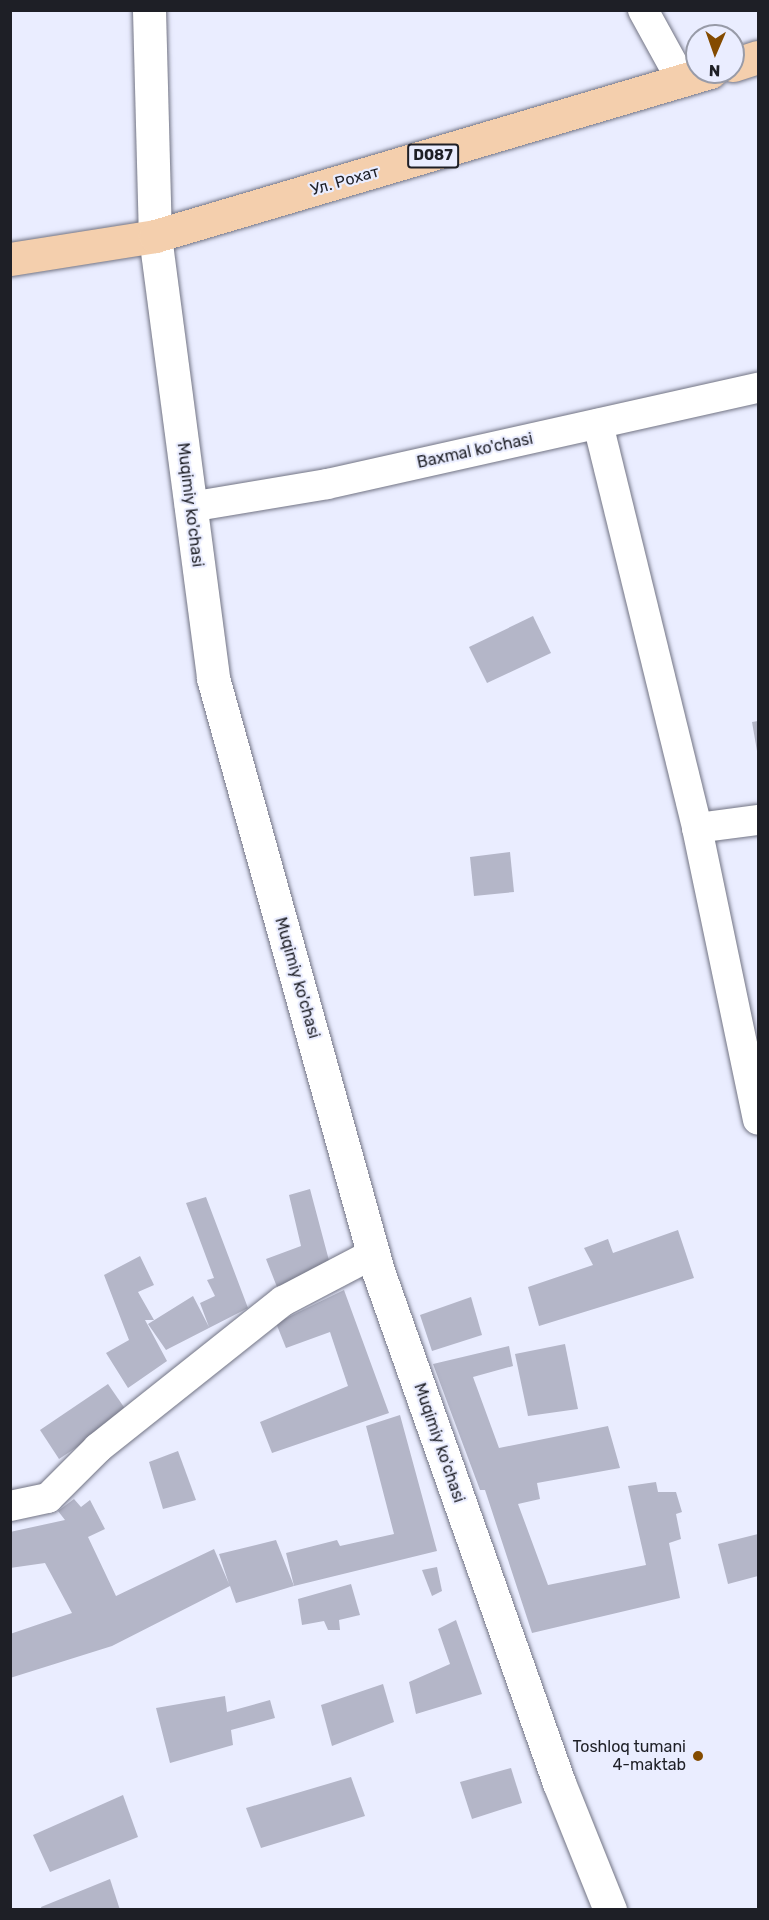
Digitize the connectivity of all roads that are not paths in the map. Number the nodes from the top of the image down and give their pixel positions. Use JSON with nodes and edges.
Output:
{"nodes":[{"id":1,"x":149,"y":10,"type":"edge"},
{"id":2,"x":643,"y":10,"type":"edge"},
{"id":3,"x":685,"y":62,"type":"edge"},
{"id":4,"x":685,"y":79,"type":"edge"},
{"id":5,"x":155,"y":236,"type":"junction"},
{"id":6,"x":10,"y":259,"type":"edge"},
{"id":7,"x":759,"y":388,"type":"edge"},
{"id":8,"x":598,"y":424,"type":"junction"},
{"id":9,"x":190,"y":507,"type":"junction"},
{"id":10,"x":759,"y":820,"type":"edge"},
{"id":11,"x":697,"y":828,"type":"junction"},
{"id":12,"x":759,"y":1120,"type":"edge"},
{"id":13,"x":374,"y":1254,"type":"junction"},
{"id":14,"x":10,"y":1506,"type":"edge"},
{"id":15,"x":610,"y":1910,"type":"edge"}],
"edges":[{"from":1,"to":5,"type":"street","name":"Muqimiy ko'chasi"},
{"from":2,"to":3,"type":"street"},
{"from":4,"to":5,"type":"main road","name":"Ул. Рохат","number":"D087"},
{"from":5,"to":6,"type":"main road","name":"Ул. Рохат","number":"D087"},
{"from":5,"to":9,"type":"street","name":"Muqimiy ko'chasi"},
{"from":7,"to":8,"type":"street","name":"Baxmal ko'chasi"},
{"from":8,"to":9,"type":"street","name":"Baxmal ko'chasi"},
{"from":8,"to":11,"type":"street"},
{"from":9,"to":13,"type":"street","name":"Muqimiy ko'chasi"},
{"from":10,"to":11,"type":"street"},
{"from":11,"to":12,"type":"street"},
{"from":13,"to":14,"type":"street"},
{"from":13,"to":15,"type":"street","name":"Muqimiy ko'chasi"}]}
